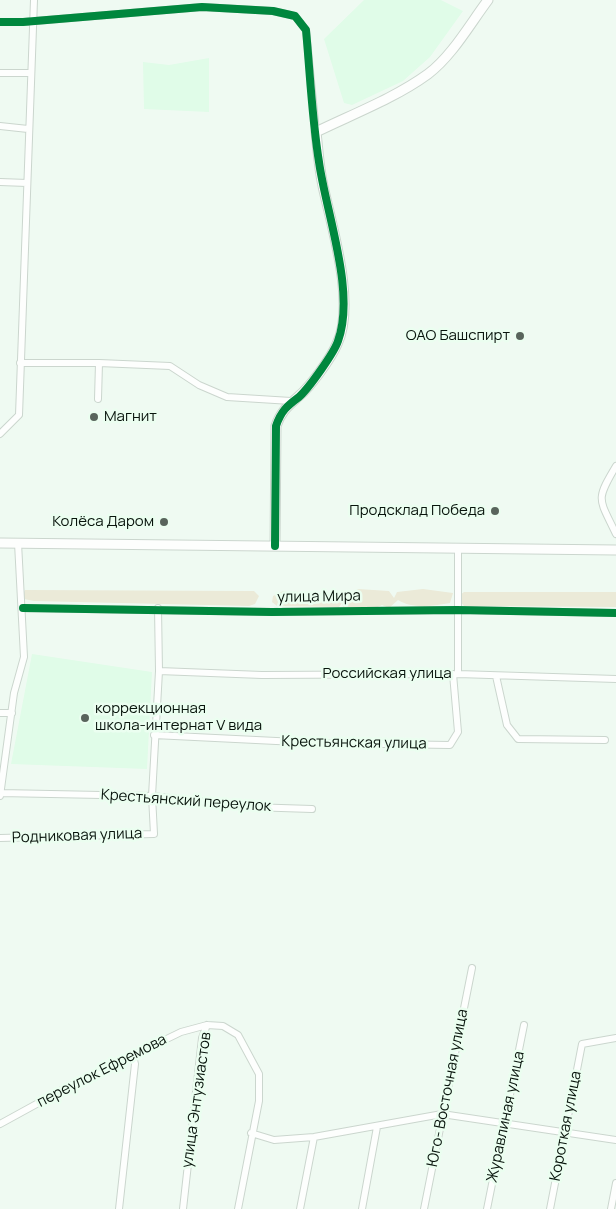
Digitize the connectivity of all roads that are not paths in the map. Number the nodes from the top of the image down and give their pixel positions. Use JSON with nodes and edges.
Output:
{"nodes":[{"id":1,"x":34,"y":0,"type":"edge"},
{"id":2,"x":488,"y":0,"type":"edge"},
{"id":3,"x":32,"y":20,"type":"junction"},
{"id":4,"x":0,"y":22,"type":"edge"},
{"id":5,"x":0,"y":73,"type":"edge"},
{"id":6,"x":30,"y":73,"type":"junction"},
{"id":7,"x":0,"y":126,"type":"edge"},
{"id":8,"x":28,"y":129,"type":"junction"},
{"id":9,"x":316,"y":132,"type":"junction"},
{"id":10,"x":0,"y":182,"type":"edge"},
{"id":11,"x":27,"y":184,"type":"junction"},
{"id":12,"x":20,"y":363,"type":"junction"},
{"id":13,"x":99,"y":364,"type":"junction"},
{"id":14,"x":98,"y":399,"type":"dead end"},
{"id":15,"x":291,"y":401,"type":"junction"},
{"id":16,"x":0,"y":434,"type":"edge"},
{"id":17,"x":616,"y":466,"type":"edge"},
{"id":18,"x":616,"y":534,"type":"edge"},
{"id":19,"x":0,"y":542,"type":"edge"},
{"id":20,"x":18,"y":543,"type":"junction"},
{"id":21,"x":275,"y":546,"type":"junction"},
{"id":22,"x":458,"y":547,"type":"junction"},
{"id":23,"x":616,"y":548,"type":"edge"},
{"id":24,"x":23,"y":608,"type":"junction"},
{"id":25,"x":158,"y":608,"type":"junction"},
{"id":26,"x":457,"y":610,"type":"junction"},
{"id":27,"x":616,"y":613,"type":"edge"},
{"id":28,"x":159,"y":671,"type":"junction"},
{"id":29,"x":455,"y":674,"type":"junction"},
{"id":30,"x":496,"y":676,"type":"junction"},
{"id":31,"x":616,"y":679,"type":"edge"},
{"id":32,"x":0,"y":713,"type":"edge"},
{"id":33,"x":12,"y":714,"type":"junction"},
{"id":34,"x":154,"y":735,"type":"junction"},
{"id":35,"x":606,"y":740,"type":"dead end"},
{"id":36,"x":1,"y":780,"type":"edge"},
{"id":37,"x":0,"y":795,"type":"edge"},
{"id":38,"x":152,"y":796,"type":"junction"},
{"id":39,"x":312,"y":809,"type":"dead end"},
{"id":40,"x":0,"y":838,"type":"edge"},
{"id":41,"x":472,"y":968,"type":"dead end"},
{"id":42,"x":207,"y":1025,"type":"junction"},
{"id":43,"x":524,"y":1025,"type":"dead end"},
{"id":44,"x":616,"y":1038,"type":"edge"},
{"id":45,"x":133,"y":1056,"type":"junction"},
{"id":46,"x":442,"y":1114,"type":"junction"},
{"id":47,"x":503,"y":1122,"type":"junction"},
{"id":48,"x":0,"y":1124,"type":"edge"},
{"id":49,"x":377,"y":1127,"type":"junction"},
{"id":50,"x":566,"y":1131,"type":"junction"},
{"id":51,"x":251,"y":1133,"type":"junction"},
{"id":52,"x":314,"y":1137,"type":"junction"},
{"id":53,"x":616,"y":1140,"type":"edge"},
{"id":54,"x":616,"y":1183,"type":"edge"},
{"id":55,"x":119,"y":1209,"type":"edge"},
{"id":56,"x":183,"y":1209,"type":"edge"},
{"id":57,"x":238,"y":1209,"type":"edge"},
{"id":58,"x":300,"y":1209,"type":"edge"},
{"id":59,"x":362,"y":1209,"type":"edge"},
{"id":60,"x":424,"y":1209,"type":"edge"},
{"id":61,"x":487,"y":1209,"type":"edge"},
{"id":62,"x":550,"y":1209,"type":"edge"},
{"id":63,"x":611,"y":1209,"type":"edge"}],
"edges":[{"from":1,"to":3,"type":"street"},
{"from":2,"to":9,"type":"street"},
{"from":3,"to":4,"type":"street"},
{"from":3,"to":6,"type":"street"},
{"from":3,"to":9,"type":"street"},
{"from":5,"to":6,"type":"street"},
{"from":6,"to":8,"type":"street"},
{"from":7,"to":8,"type":"street"},
{"from":8,"to":11,"type":"street"},
{"from":9,"to":15,"type":"street"},
{"from":10,"to":11,"type":"street"},
{"from":11,"to":12,"type":"street"},
{"from":12,"to":13,"type":"street"},
{"from":12,"to":16,"type":"street"},
{"from":13,"to":14,"type":"street"},
{"from":13,"to":15,"type":"street"},
{"from":15,"to":21,"type":"street"},
{"from":17,"to":18,"type":"street"},
{"from":19,"to":20,"type":"street"},
{"from":20,"to":21,"type":"street"},
{"from":20,"to":24,"type":"street"},
{"from":21,"to":22,"type":"street"},
{"from":22,"to":23,"type":"street"},
{"from":22,"to":26,"type":"street"},
{"from":24,"to":25,"type":"street","name":"улица Мира"},
{"from":24,"to":33,"type":"street"},
{"from":25,"to":26,"type":"street","name":"улица Мира"},
{"from":25,"to":28,"type":"street"},
{"from":26,"to":27,"type":"street","name":"улица Мира"},
{"from":26,"to":29,"type":"street"},
{"from":28,"to":29,"type":"street","name":"Российская улица"},
{"from":28,"to":34,"type":"street"},
{"from":29,"to":30,"type":"street","name":"Российская улица"},
{"from":29,"to":34,"type":"street","name":"Крестьянская улица"},
{"from":30,"to":31,"type":"street","name":"Российская улица"},
{"from":30,"to":35,"type":"street"},
{"from":32,"to":33,"type":"street"},
{"from":33,"to":36,"type":"street"},
{"from":34,"to":38,"type":"street"},
{"from":36,"to":37,"type":"street"},
{"from":37,"to":38,"type":"street","name":"Крестьянский переулок"},
{"from":38,"to":39,"type":"street","name":"Крестьянский переулок"},
{"from":38,"to":40,"type":"street","name":"Родниковая улица"},
{"from":41,"to":46,"type":"street","name":"Юго- Восточная улица"},
{"from":42,"to":45,"type":"street","name":"переулок Ефремова"},
{"from":42,"to":51,"type":"street","name":"улица Энтузиастов"},
{"from":42,"to":56,"type":"street","name":"улица Энтузиастов"},
{"from":43,"to":47,"type":"street","name":"Журавлиная улица"},
{"from":44,"to":50,"type":"street","name":"Короткая улица"},
{"from":45,"to":48,"type":"street","name":"переулок Ефремова"},
{"from":45,"to":55,"type":"street"},
{"from":46,"to":47,"type":"street"},
{"from":46,"to":49,"type":"street"},
{"from":46,"to":60,"type":"street","name":"Юго- Восточная улица"},
{"from":47,"to":50,"type":"street"},
{"from":47,"to":61,"type":"street","name":"Журавлиная улица"},
{"from":49,"to":52,"type":"street"},
{"from":49,"to":59,"type":"street"},
{"from":50,"to":53,"type":"street"},
{"from":50,"to":62,"type":"street","name":"Короткая улица"},
{"from":51,"to":52,"type":"street"},
{"from":51,"to":57,"type":"street","name":"улица Энтузиастов"},
{"from":52,"to":58,"type":"street"},
{"from":54,"to":63,"type":"street"}]}
